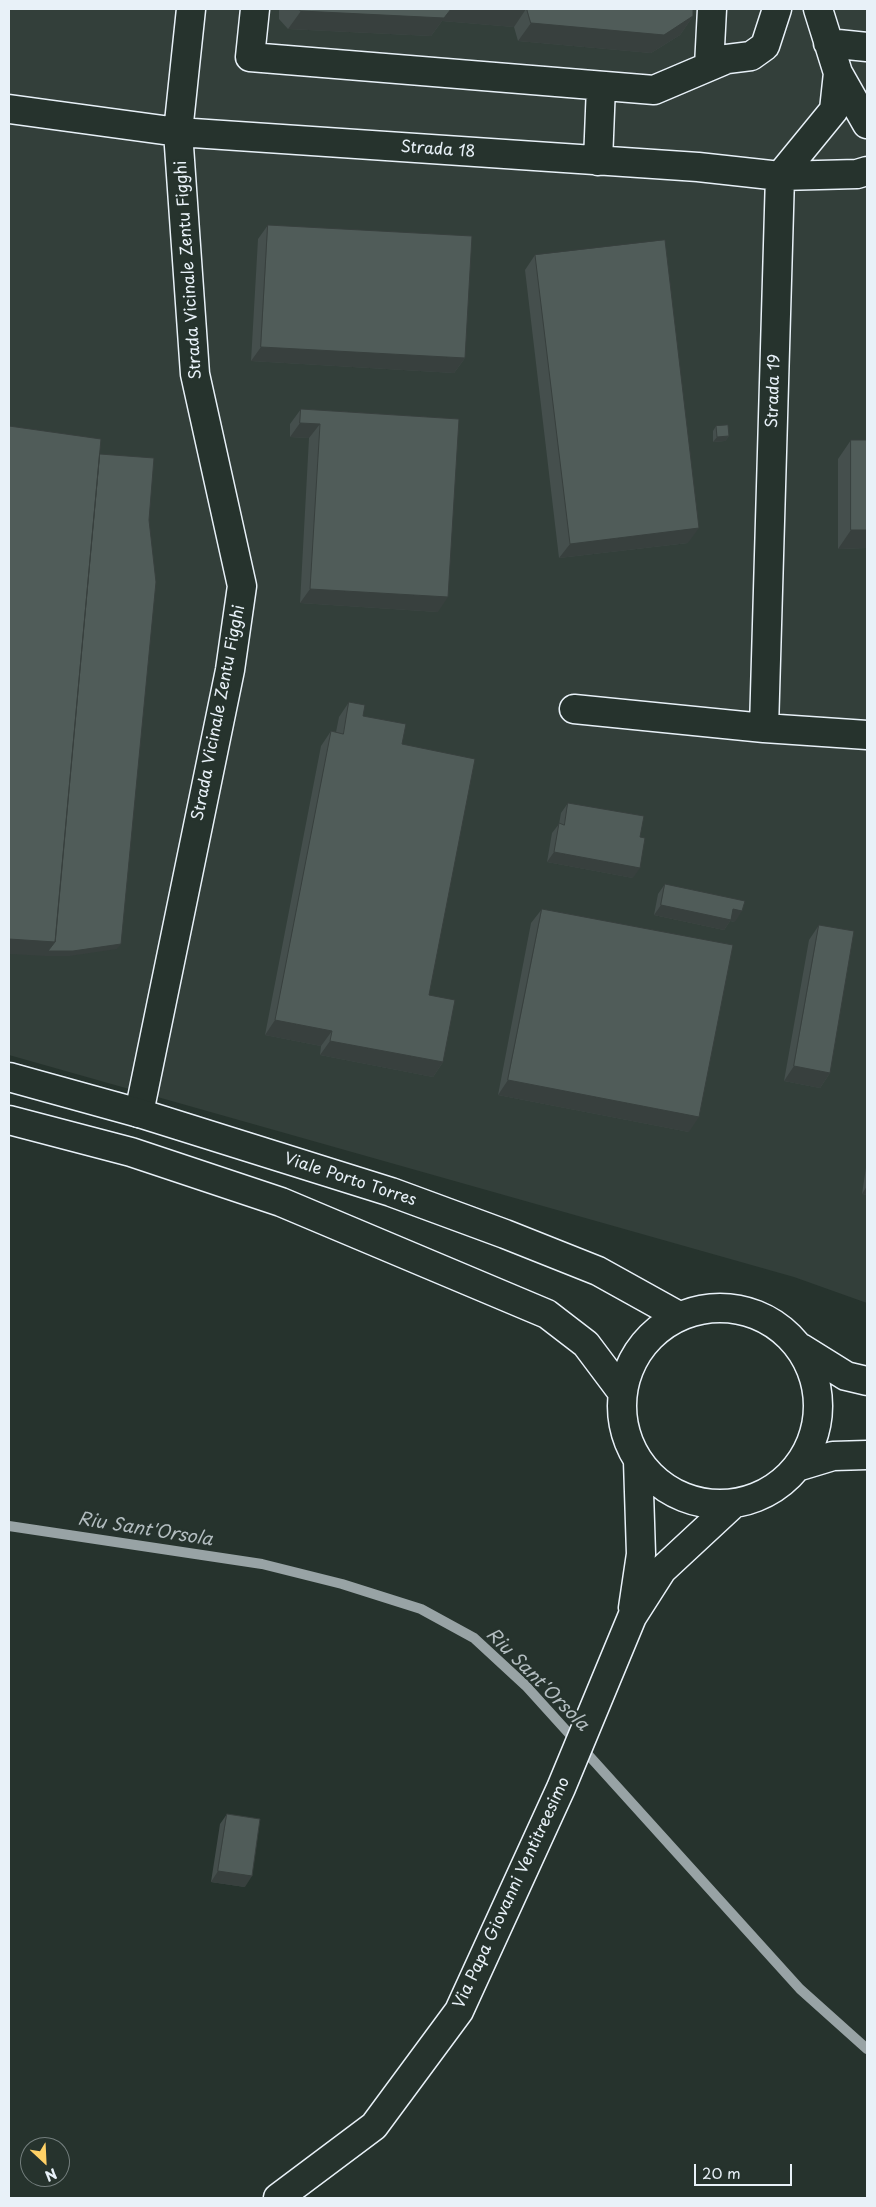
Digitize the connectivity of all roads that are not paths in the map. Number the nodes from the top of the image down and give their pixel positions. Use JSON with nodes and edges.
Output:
{"nodes":[{"id":1,"x":191,"y":9,"type":"edge"},
{"id":2,"x":255,"y":9,"type":"edge"},
{"id":3,"x":712,"y":9,"type":"edge"},
{"id":4,"x":777,"y":9,"type":"edge"},
{"id":5,"x":818,"y":9,"type":"edge"},
{"id":6,"x":828,"y":43,"type":"junction"},
{"id":7,"x":867,"y":47,"type":"edge"},
{"id":8,"x":709,"y":66,"type":"junction"},
{"id":9,"x":838,"y":73,"type":"junction"},
{"id":10,"x":601,"y":86,"type":"junction"},
{"id":11,"x":9,"y":109,"type":"edge"},
{"id":12,"x":867,"y":124,"type":"edge"},
{"id":13,"x":178,"y":132,"type":"junction"},
{"id":14,"x":598,"y":161,"type":"junction"},
{"id":15,"x":867,"y":171,"type":"edge"},
{"id":16,"x":780,"y":176,"type":"junction"},
{"id":17,"x":574,"y":709,"type":"dead end"},
{"id":18,"x":764,"y":728,"type":"junction"},
{"id":19,"x":867,"y":735,"type":"edge"},
{"id":20,"x":9,"y":1077,"type":"edge"},
{"id":21,"x":139,"y":1113,"type":"junction"},
{"id":22,"x":9,"y":1120,"type":"edge"},
{"id":23,"x":679,"y":1316,"type":"junction"},
{"id":24,"x":802,"y":1348,"type":"junction"},
{"id":25,"x":867,"y":1381,"type":"edge"},
{"id":26,"x":622,"y":1392,"type":"junction"},
{"id":27,"x":867,"y":1455,"type":"edge"},
{"id":28,"x":638,"y":1461,"type":"junction"},
{"id":29,"x":800,"y":1466,"type":"junction"},
{"id":30,"x":732,"y":1505,"type":"junction"},
{"id":31,"x":632,"y":1617,"type":"junction"},
{"id":32,"x":278,"y":2198,"type":"edge"}],
"edges":[{"from":1,"to":13,"type":"main road","name":"Strada Vicinale Zentu Figghi"},
{"from":2,"to":10,"type":"main road"},
{"from":3,"to":8,"type":"main road"},
{"from":4,"to":8,"type":"main road"},
{"from":5,"to":6,"type":"main road"},
{"from":6,"to":7,"type":"main road"},
{"from":6,"to":9,"type":"main road"},
{"from":8,"to":10,"type":"main road"},
{"from":9,"to":12,"type":"main road"},
{"from":9,"to":16,"type":"main road"},
{"from":10,"to":14,"type":"main road"},
{"from":11,"to":13,"type":"main road","name":"Strada 18"},
{"from":13,"to":14,"type":"main road","name":"Strada 18"},
{"from":13,"to":21,"type":"main road","name":"Strada Vicinale Zentu Figghi"},
{"from":14,"to":16,"type":"main road","name":"Strada 18"},
{"from":15,"to":16,"type":"main road","name":"Strada 18"},
{"from":16,"to":18,"type":"main road","name":"Strada 19"},
{"from":17,"to":18,"type":"main road"},
{"from":18,"to":19,"type":"main road"},
{"from":20,"to":21,"type":"main road","name":"Viale Porto Torres"},
{"from":21,"to":23,"type":"main road","name":"Viale Porto Torres"},
{"from":22,"to":26,"type":"main road"},
{"from":23,"to":24,"type":"main road"},
{"from":23,"to":26,"type":"main road"},
{"from":24,"to":25,"type":"main road"},
{"from":24,"to":29,"type":"main road"},
{"from":26,"to":28,"type":"main road"},
{"from":27,"to":29,"type":"main road"},
{"from":28,"to":30,"type":"main road"},
{"from":28,"to":31,"type":"main road","name":"Via Papa Giovanni Ventitreesimo"},
{"from":29,"to":30,"type":"main road"},
{"from":30,"to":31,"type":"main road","name":"Via Papa Giovanni Ventitreesimo"},
{"from":31,"to":32,"type":"main road","name":"Via Papa Giovanni Ventitreesimo"}]}
